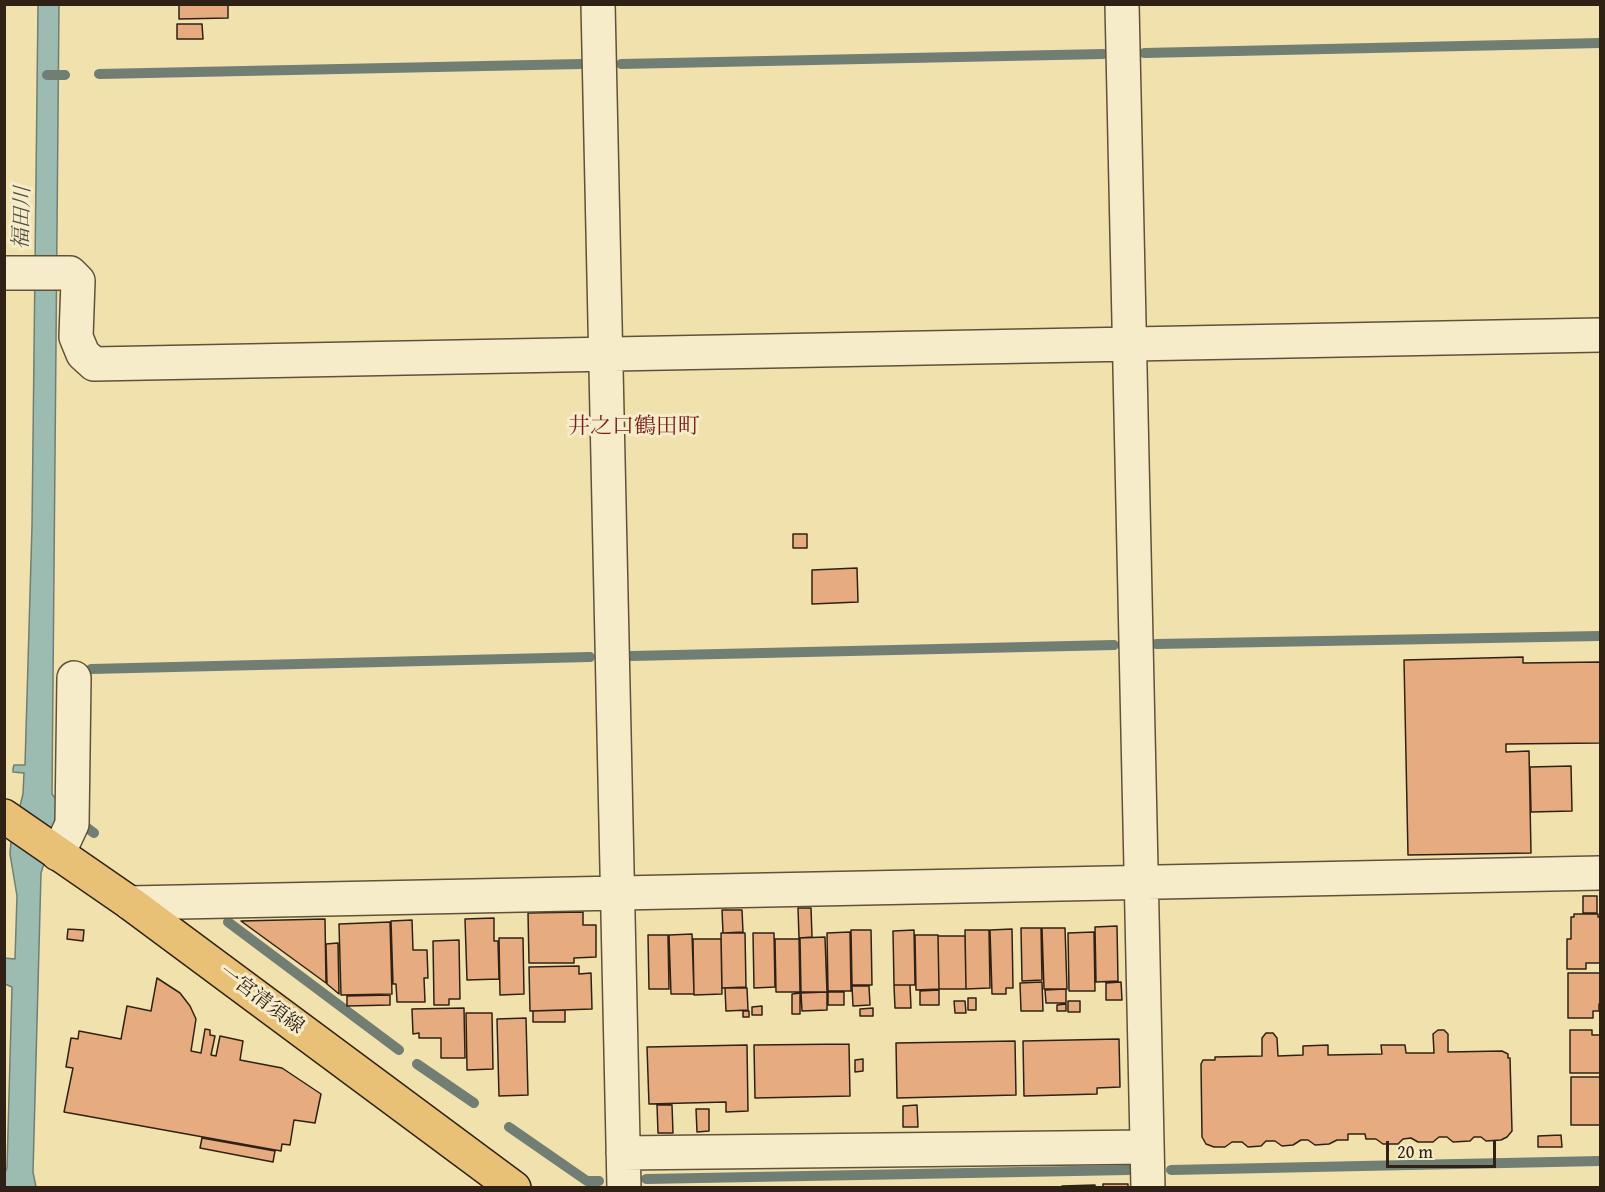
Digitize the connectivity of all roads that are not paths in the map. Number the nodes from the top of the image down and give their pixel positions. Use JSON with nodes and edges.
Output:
{"nodes":[{"id":1,"x":598,"y":4,"type":"edge"},
{"id":2,"x":1122,"y":4,"type":"edge"},
{"id":3,"x":12,"y":273,"type":"edge"},
{"id":4,"x":1600,"y":335,"type":"edge"},
{"id":5,"x":1129,"y":344,"type":"junction"},
{"id":6,"x":606,"y":354,"type":"junction"},
{"id":7,"x":74,"y":678,"type":"dead end"},
{"id":8,"x":10,"y":820,"type":"edge"},
{"id":9,"x":56,"y":852,"type":"junction"},
{"id":10,"x":1600,"y":873,"type":"edge"},
{"id":11,"x":1141,"y":883,"type":"junction"},
{"id":12,"x":618,"y":894,"type":"junction"},
{"id":13,"x":130,"y":903,"type":"junction"},
{"id":14,"x":1147,"y":1147,"type":"junction"},
{"id":15,"x":623,"y":1153,"type":"junction"},
{"id":16,"x":514,"y":1188,"type":"edge"},
{"id":17,"x":624,"y":1188,"type":"edge"},
{"id":18,"x":1148,"y":1188,"type":"edge"}],
"edges":[{"from":1,"to":6,"type":"street"},
{"from":2,"to":5,"type":"street"},
{"from":3,"to":6,"type":"street"},
{"from":4,"to":5,"type":"street"},
{"from":5,"to":6,"type":"street"},
{"from":5,"to":11,"type":"street"},
{"from":6,"to":12,"type":"street"},
{"from":7,"to":9,"type":"street"},
{"from":8,"to":9,"type":"main road","name":"一宮清須線"},
{"from":9,"to":13,"type":"main road","name":"一宮清須線"},
{"from":10,"to":11,"type":"street"},
{"from":11,"to":12,"type":"street"},
{"from":11,"to":14,"type":"street"},
{"from":12,"to":13,"type":"street"},
{"from":12,"to":15,"type":"street"},
{"from":13,"to":16,"type":"main road","name":"一宮清須線"},
{"from":14,"to":15,"type":"street"},
{"from":14,"to":18,"type":"street"},
{"from":15,"to":17,"type":"street"}]}
